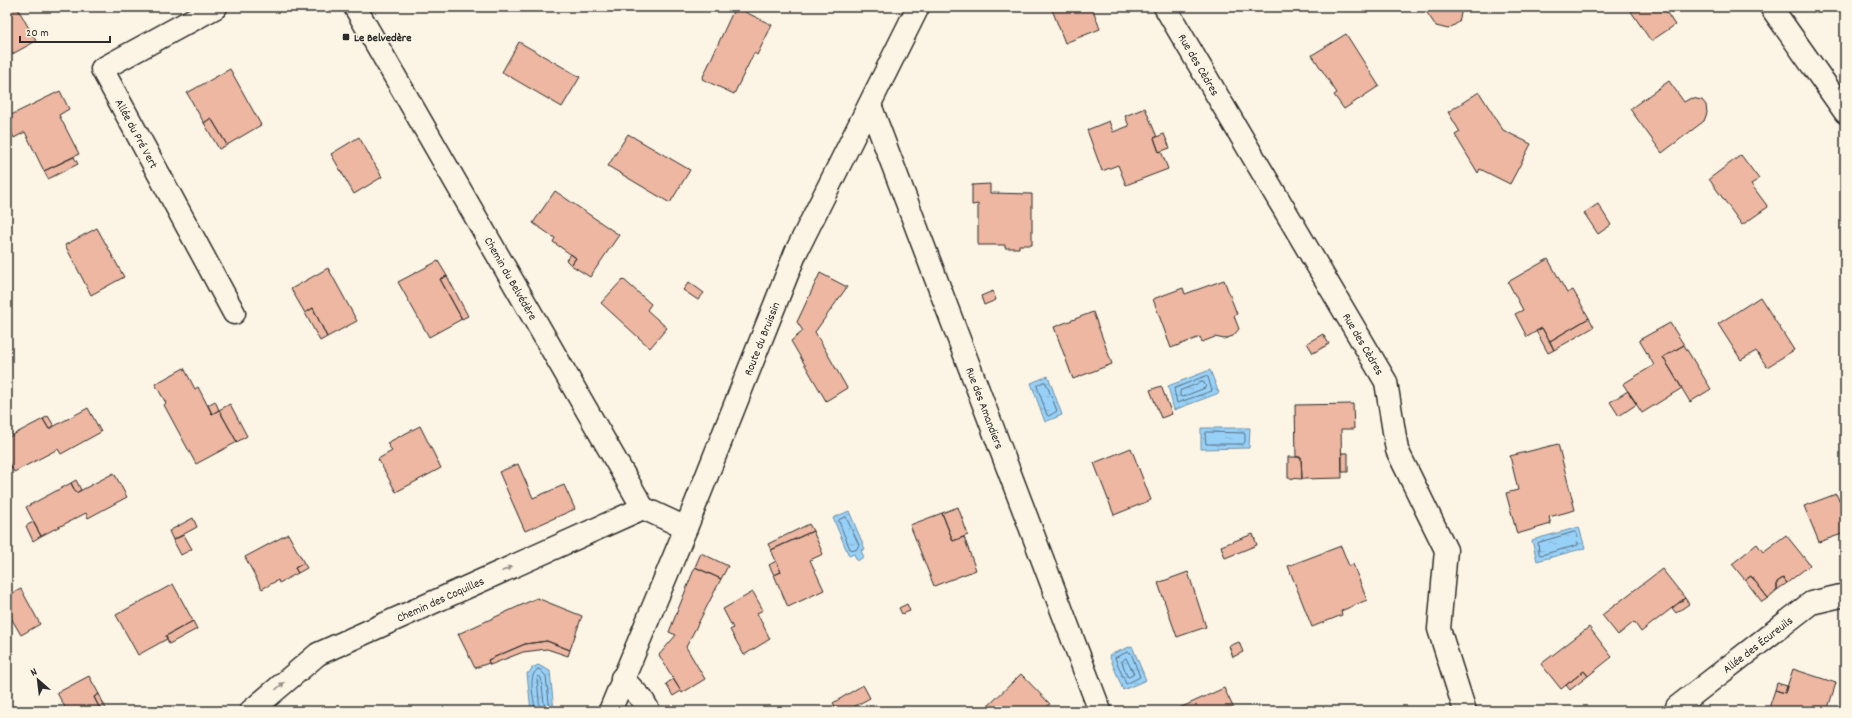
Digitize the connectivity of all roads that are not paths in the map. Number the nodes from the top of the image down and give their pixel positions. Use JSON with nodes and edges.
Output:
{"nodes":[{"id":1,"x":216,"y":7,"type":"edge"},
{"id":2,"x":355,"y":7,"type":"edge"},
{"id":3,"x":918,"y":7,"type":"edge"},
{"id":4,"x":1165,"y":7,"type":"edge"},
{"id":5,"x":1770,"y":7,"type":"edge"},
{"id":6,"x":870,"y":105,"type":"junction"},
{"id":7,"x":1845,"y":112,"type":"edge"},
{"id":8,"x":234,"y":313,"type":"dead end"},
{"id":9,"x":643,"y":508,"type":"junction"},
{"id":10,"x":686,"y":528,"type":"junction"},
{"id":11,"x":1845,"y":595,"type":"edge"},
{"id":12,"x":622,"y":678,"type":"junction"},
{"id":13,"x":1678,"y":707,"type":"dead end"},
{"id":14,"x":251,"y":711,"type":"edge"},
{"id":15,"x":610,"y":711,"type":"edge"},
{"id":16,"x":649,"y":711,"type":"edge"},
{"id":17,"x":1100,"y":711,"type":"edge"},
{"id":18,"x":1465,"y":711,"type":"edge"}],
"edges":[{"from":1,"to":8,"type":"street","name":"Allée du Pré Vert"},
{"from":2,"to":9,"type":"street","name":"Chemin du Belvédère"},
{"from":3,"to":6,"type":"street","name":"Route du Bruissin"},
{"from":4,"to":18,"type":"street","name":"Rue des Cèdres"},
{"from":5,"to":7,"type":"street"},
{"from":6,"to":10,"type":"street","name":"Route du Bruissin"},
{"from":6,"to":17,"type":"street","name":"Rue des Amandiers"},
{"from":9,"to":10,"type":"street"},
{"from":14,"to":9,"type":"street","name":"Chemin des Coquilles","one_way":true},
{"from":10,"to":12,"type":"street","name":"Route du Bruissin"},
{"from":11,"to":13,"type":"street","name":"Allée des Écureuils"},
{"from":12,"to":15,"type":"street","name":"Route du Bruissin"},
{"from":12,"to":16,"type":"street"}]}
